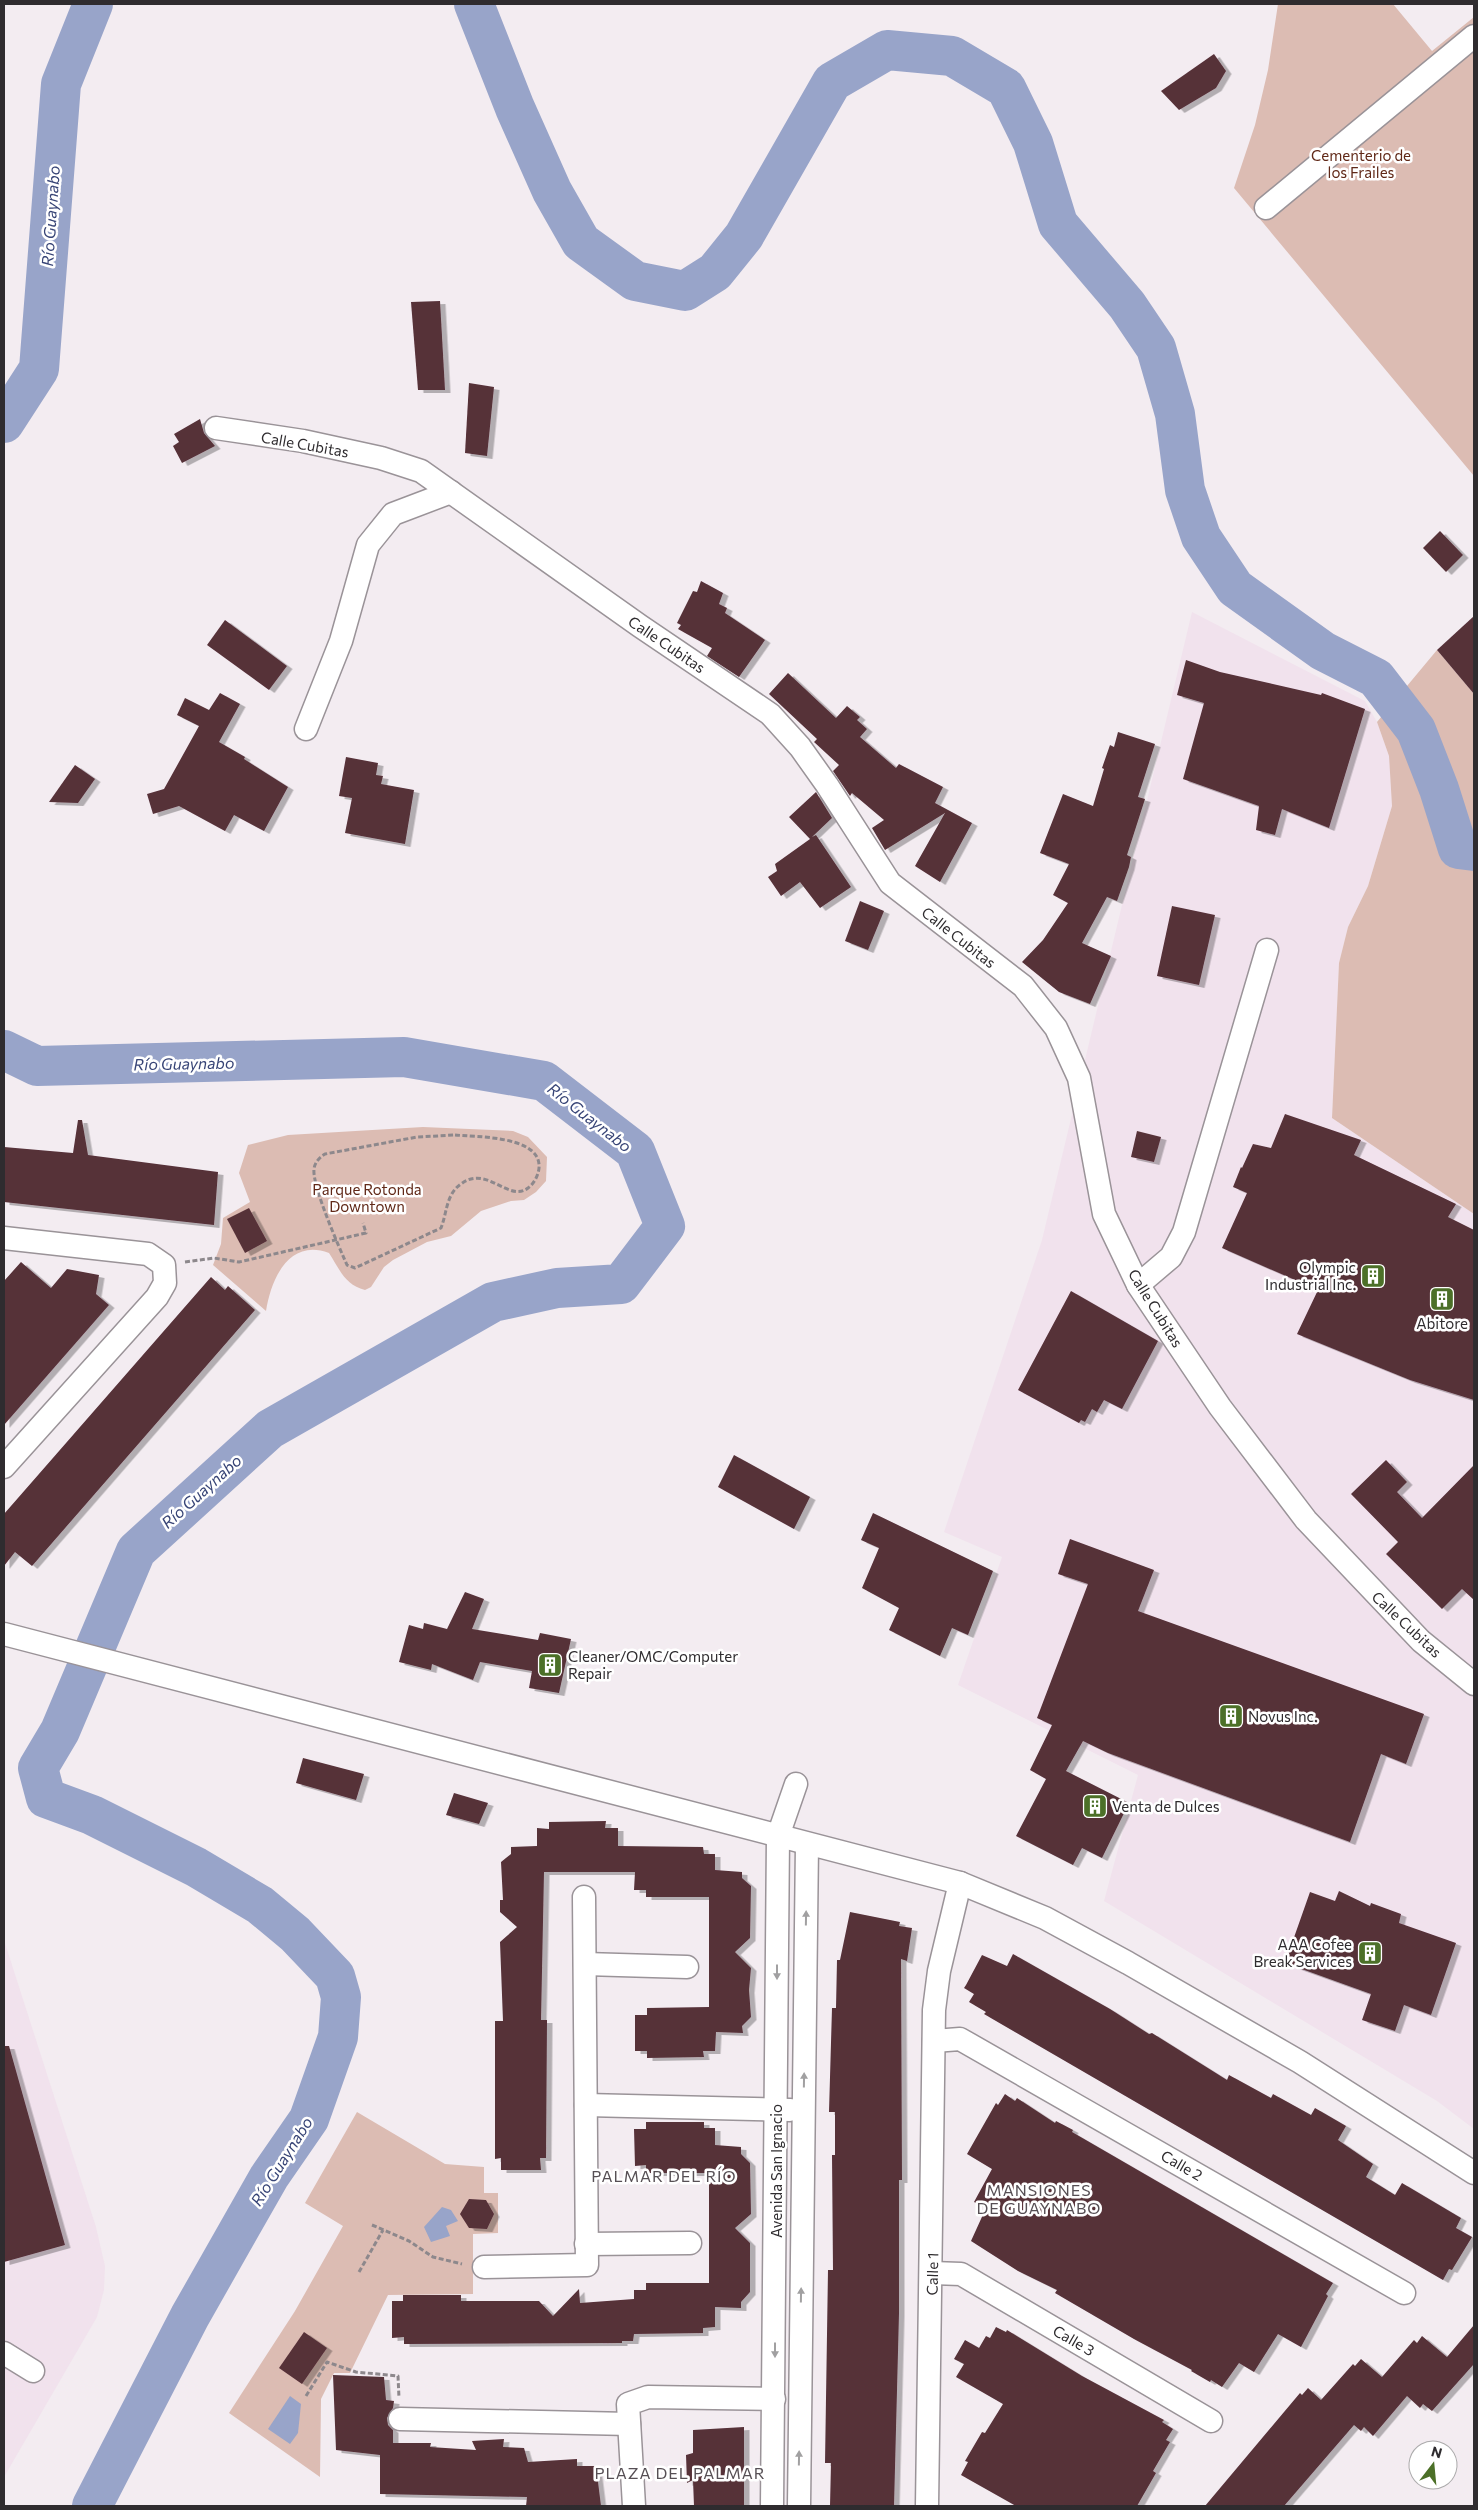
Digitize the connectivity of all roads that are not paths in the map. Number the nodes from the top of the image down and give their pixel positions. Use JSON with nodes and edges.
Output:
{"nodes":[{"id":1,"x":1474,"y":36,"type":"edge"},
{"id":2,"x":1266,"y":208,"type":"dead end"},
{"id":3,"x":216,"y":428,"type":"dead end"},
{"id":4,"x":451,"y":492,"type":"junction"},
{"id":5,"x":306,"y":729,"type":"dead end"},
{"id":6,"x":1267,"y":950,"type":"dead end"},
{"id":7,"x":4,"y":1238,"type":"edge"},
{"id":8,"x":1138,"y":1285,"type":"junction"},
{"id":9,"x":4,"y":1467,"type":"edge"},
{"id":10,"x":4,"y":1634,"type":"edge"},
{"id":11,"x":1474,"y":1684,"type":"edge"},
{"id":12,"x":796,"y":1784,"type":"dead end"},
{"id":13,"x":778,"y":1836,"type":"junction"},
{"id":14,"x":807,"y":1844,"type":"junction"},
{"id":15,"x":960,"y":1884,"type":"junction"},
{"id":16,"x":584,"y":1897,"type":"dead end"},
{"id":17,"x":585,"y":1964,"type":"junction"},
{"id":18,"x":687,"y":1967,"type":"dead end"},
{"id":19,"x":934,"y":2041,"type":"junction"},
{"id":20,"x":586,"y":2105,"type":"junction"},
{"id":21,"x":776,"y":2109,"type":"junction"},
{"id":22,"x":803,"y":2110,"type":"junction"},
{"id":23,"x":1474,"y":2172,"type":"edge"},
{"id":24,"x":690,"y":2242,"type":"dead end"},
{"id":25,"x":586,"y":2244,"type":"junction"},
{"id":26,"x":484,"y":2267,"type":"road end"},
{"id":27,"x":932,"y":2273,"type":"junction"},
{"id":28,"x":1404,"y":2293,"type":"dead end"},
{"id":29,"x":4,"y":2353,"type":"edge"},
{"id":30,"x":33,"y":2371,"type":"dead end"},
{"id":31,"x":774,"y":2399,"type":"junction"},
{"id":32,"x":400,"y":2419,"type":"road end"},
{"id":33,"x":1211,"y":2421,"type":"dead end"},
{"id":34,"x":629,"y":2424,"type":"junction"},
{"id":35,"x":933,"y":2505,"type":"edge"},
{"id":36,"x":634,"y":2506,"type":"edge"},
{"id":37,"x":772,"y":2506,"type":"edge"},
{"id":38,"x":799,"y":2506,"type":"edge"}],
"edges":[{"from":1,"to":2,"type":"street"},
{"from":3,"to":4,"type":"street","name":"Calle Cubitas"},
{"from":4,"to":5,"type":"street"},
{"from":4,"to":8,"type":"street","name":"Calle Cubitas"},
{"from":6,"to":8,"type":"street"},
{"from":7,"to":9,"type":"street"},
{"from":8,"to":11,"type":"street","name":"Calle Cubitas"},
{"from":10,"to":13,"type":"street"},
{"from":12,"to":13,"type":"street","name":"Avenida San Ignacio"},
{"from":13,"to":14,"type":"street"},
{"from":13,"to":21,"type":"street","name":"Avenida San Ignacio","one_way":true},
{"from":14,"to":15,"type":"street"},
{"from":22,"to":14,"type":"street","name":"Avenida San Ignacio","one_way":true},
{"from":15,"to":19,"type":"street","name":"Calle 1"},
{"from":15,"to":23,"type":"street"},
{"from":16,"to":17,"type":"street"},
{"from":17,"to":18,"type":"street"},
{"from":17,"to":20,"type":"street"},
{"from":19,"to":27,"type":"street","name":"Calle 1"},
{"from":19,"to":28,"type":"street","name":"Calle 2"},
{"from":20,"to":21,"type":"street"},
{"from":20,"to":25,"type":"street"},
{"from":21,"to":22,"type":"street"},
{"from":21,"to":31,"type":"street","name":"Avenida San Ignacio","one_way":true},
{"from":38,"to":22,"type":"street","name":"Avenida San Ignacio","one_way":true},
{"from":24,"to":25,"type":"street"},
{"from":25,"to":26,"type":"street"},
{"from":27,"to":33,"type":"street","name":"Calle 3"},
{"from":27,"to":35,"type":"street","name":"Calle 1"},
{"from":29,"to":30,"type":"street"},
{"from":31,"to":34,"type":"street"},
{"from":31,"to":37,"type":"street","name":"Avenida San Ignacio"},
{"from":32,"to":34,"type":"street"},
{"from":34,"to":36,"type":"street"}]}
